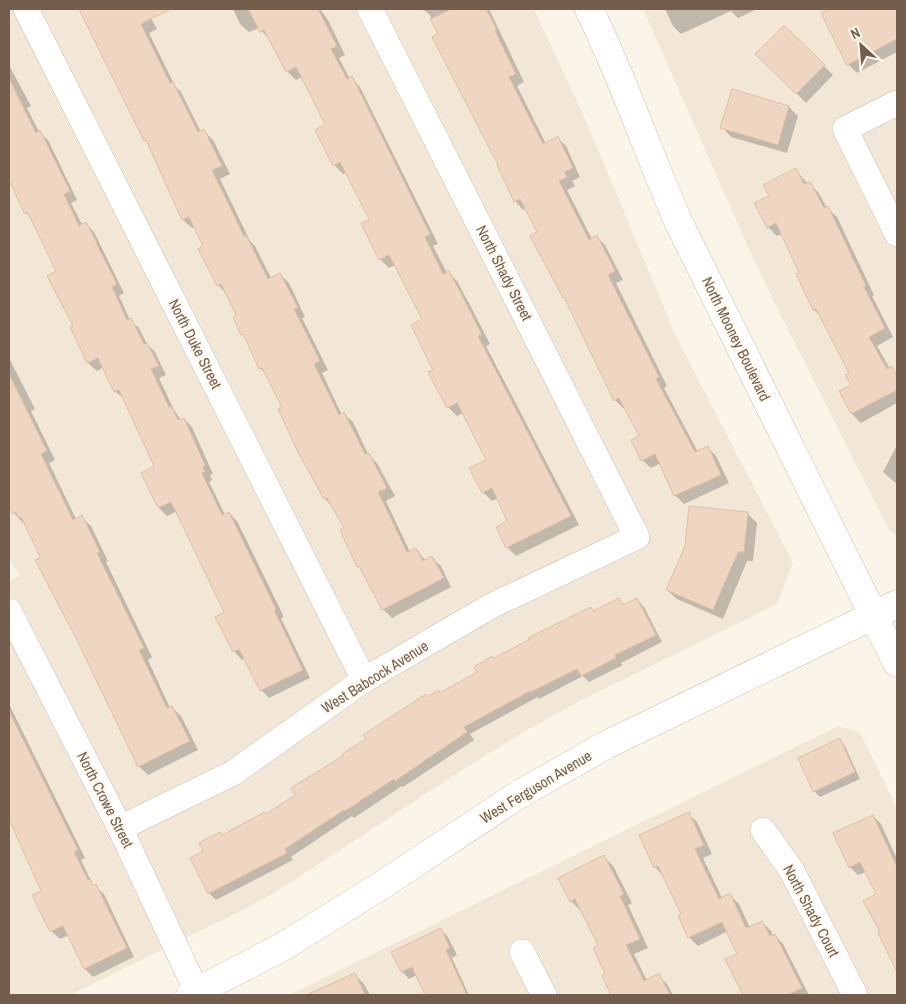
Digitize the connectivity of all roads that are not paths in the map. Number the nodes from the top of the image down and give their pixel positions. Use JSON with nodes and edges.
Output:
{"nodes":[{"id":1,"x":26,"y":9,"type":"edge"},
{"id":2,"x":370,"y":9,"type":"edge"},
{"id":3,"x":589,"y":9,"type":"edge"},
{"id":4,"x":897,"y":103,"type":"edge"},
{"id":5,"x":897,"y":234,"type":"edge"},
{"id":6,"x":638,"y":537,"type":"joint"},
{"id":7,"x":897,"y":604,"type":"edge"},
{"id":8,"x":9,"y":611,"type":"edge"},
{"id":9,"x":873,"y":615,"type":"junction"},
{"id":10,"x":897,"y":663,"type":"edge"},
{"id":11,"x":364,"y":680,"type":"junction"},
{"id":12,"x":120,"y":828,"type":"junction"},
{"id":13,"x":763,"y":830,"type":"dead end"},
{"id":14,"x":522,"y":952,"type":"dead end"},
{"id":15,"x":194,"y":993,"type":"edge"},
{"id":16,"x":544,"y":995,"type":"edge"},
{"id":17,"x":855,"y":995,"type":"edge"}],
"edges":[{"from":1,"to":11,"type":"street","name":"North Duke Street"},
{"from":2,"to":6,"type":"street","name":"North Shady Street"},
{"from":3,"to":9,"type":"street","name":"North Mooney Boulevard"},
{"from":4,"to":5,"type":"street"},
{"from":6,"to":11,"type":"street","name":"West Babcock Avenue"},
{"from":7,"to":9,"type":"street","name":"West Ferguson Avenue"},
{"from":8,"to":12,"type":"street","name":"North Crowe Street"},
{"from":9,"to":10,"type":"street","name":"North Mooney Boulevard"},
{"from":9,"to":15,"type":"street","name":"West Ferguson Avenue"},
{"from":11,"to":12,"type":"street","name":"West Babcock Avenue"},
{"from":12,"to":15,"type":"street","name":"North Crowe Street"},
{"from":13,"to":17,"type":"street","name":"North Shady Court"},
{"from":14,"to":16,"type":"street"}]}
